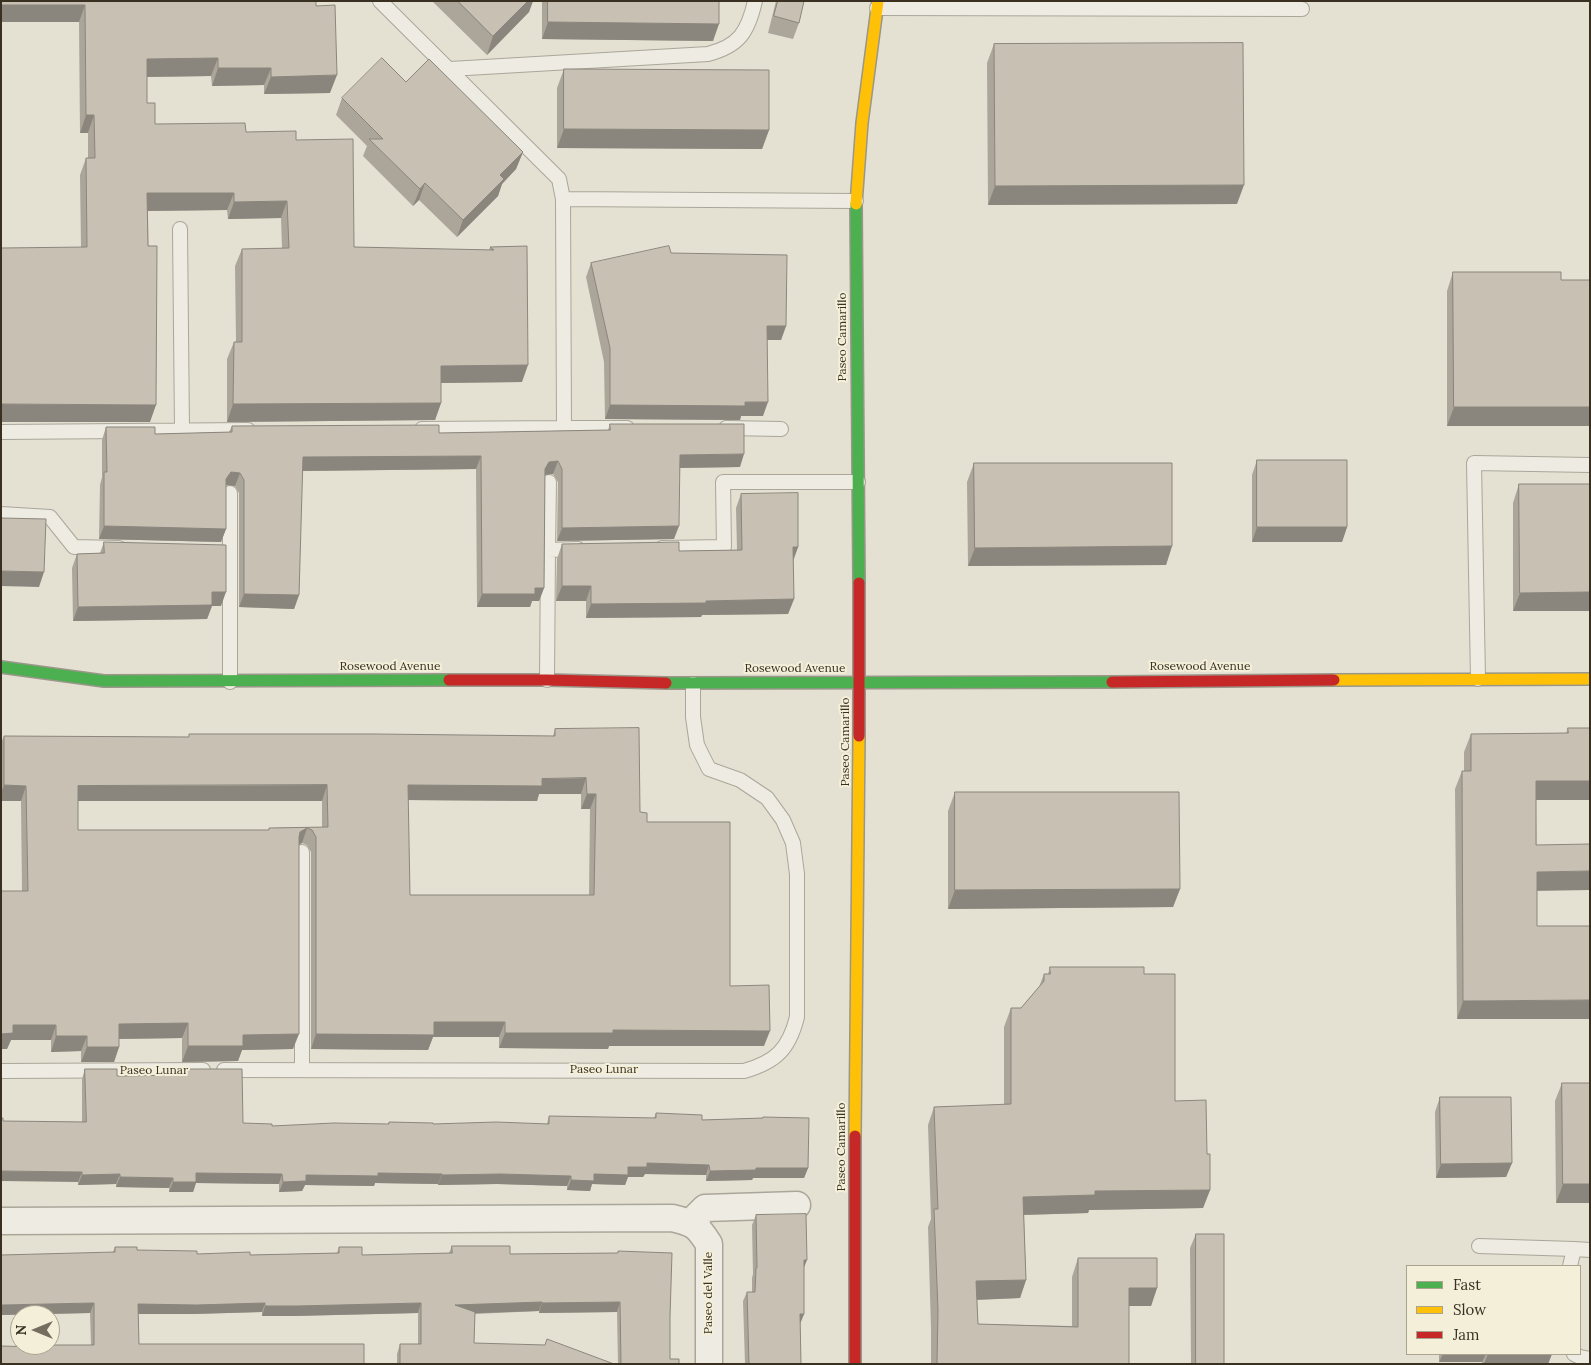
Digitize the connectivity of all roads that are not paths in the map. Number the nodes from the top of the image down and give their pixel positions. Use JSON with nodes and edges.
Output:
{"nodes":[{"id":1,"x":380,"y":1,"type":"edge"},
{"id":2,"x":755,"y":1,"type":"edge"},
{"id":3,"x":877,"y":4,"type":"edge"},
{"id":4,"x":1302,"y":9,"type":"dead end"},
{"id":5,"x":450,"y":69,"type":"junction"},
{"id":6,"x":563,"y":199,"type":"junction"},
{"id":7,"x":856,"y":201,"type":"junction"},
{"id":8,"x":180,"y":229,"type":"dead end"},
{"id":9,"x":564,"y":428,"type":"junction"},
{"id":10,"x":643,"y":428,"type":"edge"},
{"id":11,"x":712,"y":428,"type":"edge"},
{"id":12,"x":407,"y":429,"type":"edge"},
{"id":13,"x":781,"y":429,"type":"dead end"},
{"id":14,"x":182,"y":430,"type":"junction"},
{"id":15,"x":260,"y":430,"type":"edge"},
{"id":16,"x":1,"y":432,"type":"edge"},
{"id":17,"x":1590,"y":465,"type":"edge"},
{"id":18,"x":549,"y":482,"type":"edge"},
{"id":19,"x":858,"y":482,"type":"junction"},
{"id":20,"x":230,"y":493,"type":"edge"},
{"id":21,"x":1,"y":514,"type":"edge"},
{"id":22,"x":646,"y":548,"type":"edge"},
{"id":23,"x":133,"y":549,"type":"edge"},
{"id":24,"x":587,"y":549,"type":"edge"},
{"id":25,"x":548,"y":550,"type":"junction"},
{"id":26,"x":1,"y":667,"type":"edge"},
{"id":27,"x":1478,"y":679,"type":"junction"},
{"id":28,"x":1590,"y":679,"type":"edge"},
{"id":29,"x":547,"y":680,"type":"junction"},
{"id":30,"x":230,"y":682,"type":"junction"},
{"id":31,"x":860,"y":683,"type":"junction"},
{"id":32,"x":693,"y":684,"type":"junction"},
{"id":33,"x":302,"y":852,"type":"edge"},
{"id":34,"x":302,"y":1070,"type":"junction"},
{"id":35,"x":1,"y":1071,"type":"edge"},
{"id":36,"x":797,"y":1205,"type":"dead end"},
{"id":37,"x":1,"y":1221,"type":"edge"},
{"id":38,"x":691,"y":1222,"type":"junction"},
{"id":39,"x":1478,"y":1246,"type":"dead end"},
{"id":40,"x":1574,"y":1249,"type":"junction"},
{"id":41,"x":1590,"y":1250,"type":"edge"},
{"id":42,"x":1570,"y":1265,"type":"edge"},
{"id":43,"x":1576,"y":1355,"type":"edge"},
{"id":44,"x":1590,"y":1359,"type":"edge"},
{"id":45,"x":709,"y":1364,"type":"edge"},
{"id":46,"x":855,"y":1364,"type":"edge"}],
"edges":[{"from":1,"to":5,"type":"lane"},
{"from":2,"to":5,"type":"lane"},
{"from":3,"to":4,"type":"lane"},
{"from":3,"to":7,"type":"main road","name":"Paseo Camarillo"},
{"from":5,"to":6,"type":"lane"},
{"from":6,"to":7,"type":"lane"},
{"from":6,"to":9,"type":"lane"},
{"from":7,"to":19,"type":"main road","name":"Paseo Camarillo"},
{"from":8,"to":14,"type":"lane"},
{"from":9,"to":10,"type":"lane"},
{"from":9,"to":12,"type":"lane"},
{"from":11,"to":13,"type":"lane"},
{"from":14,"to":15,"type":"lane"},
{"from":14,"to":16,"type":"lane"},
{"from":17,"to":27,"type":"lane"},
{"from":18,"to":25,"type":"lane"},
{"from":19,"to":22,"type":"lane"},
{"from":19,"to":31,"type":"main road","name":"Paseo Camarillo"},
{"from":20,"to":30,"type":"lane"},
{"from":21,"to":23,"type":"lane"},
{"from":24,"to":25,"type":"lane"},
{"from":25,"to":29,"type":"lane"},
{"from":26,"to":30,"type":"main road","name":"Rosewood Avenue"},
{"from":27,"to":28,"type":"main road","name":"Rosewood Avenue"},
{"from":27,"to":31,"type":"main road","name":"Rosewood Avenue"},
{"from":29,"to":30,"type":"main road","name":"Rosewood Avenue"},
{"from":29,"to":32,"type":"main road","name":"Rosewood Avenue"},
{"from":31,"to":32,"type":"main road","name":"Rosewood Avenue"},
{"from":31,"to":46,"type":"main road","name":"Paseo Camarillo"},
{"from":32,"to":34,"type":"lane","name":"Paseo Lunar"},
{"from":33,"to":34,"type":"lane"},
{"from":34,"to":35,"type":"lane","name":"Paseo Lunar"},
{"from":36,"to":38,"type":"street"},
{"from":37,"to":38,"type":"street"},
{"from":38,"to":45,"type":"street","name":"Paseo del Valle"},
{"from":39,"to":40,"type":"lane"},
{"from":40,"to":41,"type":"lane"},
{"from":40,"to":42,"type":"lane"},
{"from":43,"to":44,"type":"lane"}]}
